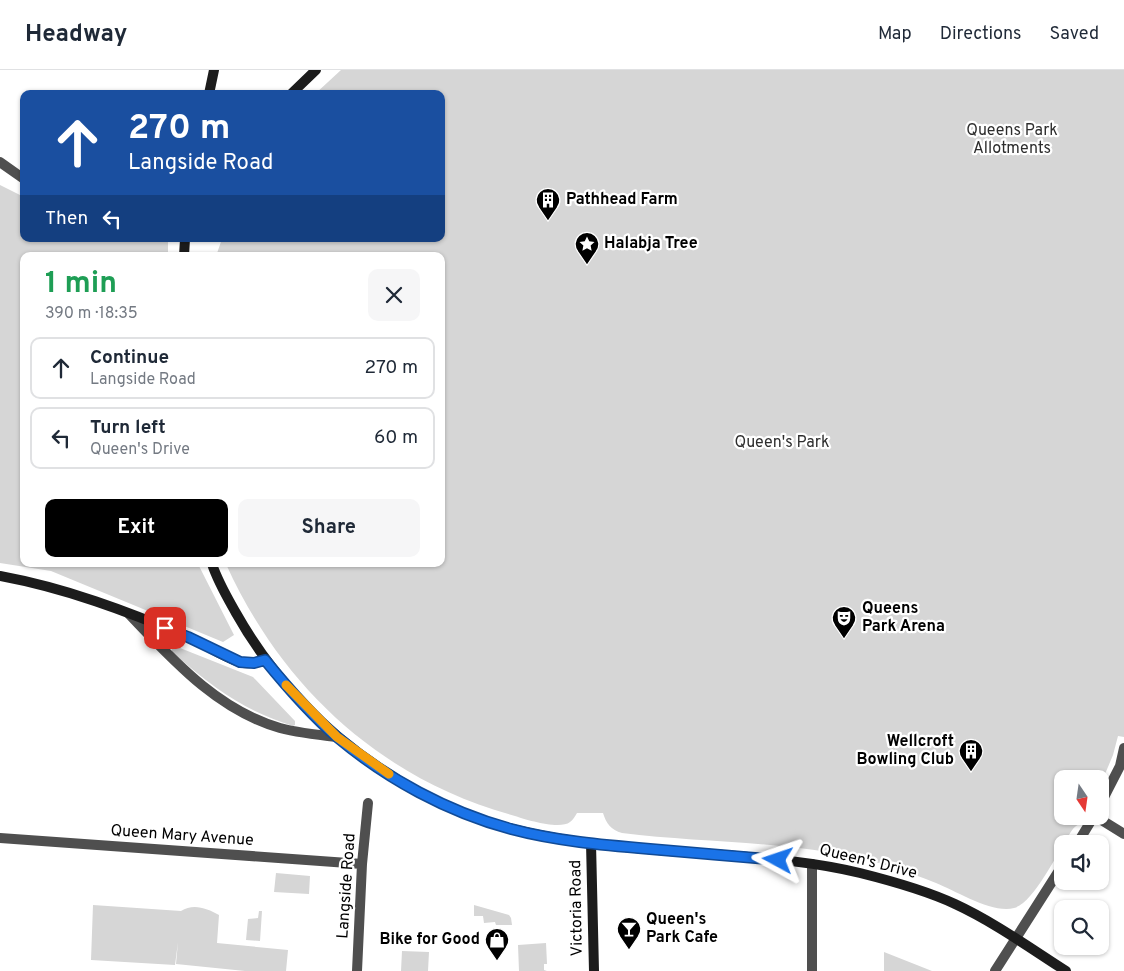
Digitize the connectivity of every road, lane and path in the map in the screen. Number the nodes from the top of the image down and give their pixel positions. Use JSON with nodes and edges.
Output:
{"nodes":[{"id":1,"x":214,"y":70,"type":"edge"},
{"id":2,"x":316,"y":70,"type":"edge"},
{"id":3,"x":210,"y":90,"type":"edge"},
{"id":4,"x":296,"y":90,"type":"edge"},
{"id":5,"x":0,"y":162,"type":"edge"},
{"id":6,"x":20,"y":175,"type":"edge"},
{"id":7,"x":213,"y":567,"type":"edge"},
{"id":8,"x":0,"y":576,"type":"edge"},
{"id":9,"x":129,"y":614,"type":"junction"},
{"id":10,"x":265,"y":660,"type":"junction"},
{"id":11,"x":337,"y":737,"type":"junction"},
{"id":12,"x":1124,"y":748,"type":"edge"},
{"id":13,"x":1109,"y":788,"type":"edge"},
{"id":14,"x":368,"y":803,"type":"dead end"},
{"id":15,"x":1109,"y":825,"type":"edge"},
{"id":16,"x":1124,"y":834,"type":"edge"},
{"id":17,"x":0,"y":838,"type":"edge"},
{"id":18,"x":590,"y":843,"type":"junction"},
{"id":19,"x":362,"y":864,"type":"junction"},
{"id":20,"x":812,"y":864,"type":"junction"},
{"id":21,"x":1054,"y":879,"type":"edge"},
{"id":22,"x":1016,"y":939,"type":"junction"},
{"id":23,"x":357,"y":971,"type":"edge"},
{"id":24,"x":594,"y":971,"type":"edge"},
{"id":25,"x":812,"y":971,"type":"edge"},
{"id":26,"x":995,"y":971,"type":"edge"},
{"id":27,"x":1066,"y":971,"type":"edge"}],
"edges":[{"from":1,"to":3,"type":"street"},
{"from":2,"to":4,"type":"street"},
{"from":5,"to":6,"type":"street"},
{"from":7,"to":10,"type":"street"},
{"from":8,"to":9,"type":"street"},
{"from":9,"to":10,"type":"street"},
{"from":9,"to":11,"type":"street"},
{"from":10,"to":11,"type":"street"},
{"from":11,"to":18,"type":"street","name":"Queen's Drive"},
{"from":12,"to":13,"type":"street"},
{"from":14,"to":19,"type":"street","name":"Langside Road"},
{"from":15,"to":16,"type":"street"},
{"from":17,"to":19,"type":"street","name":"Queen Mary Avenue"},
{"from":18,"to":20,"type":"street","name":"Queen's Drive"},
{"from":18,"to":24,"type":"street","name":"Victoria Road"},
{"from":19,"to":23,"type":"street","name":"Langside Road"},
{"from":20,"to":22,"type":"street","name":"Queen's Drive"},
{"from":20,"to":25,"type":"street"},
{"from":21,"to":22,"type":"street"},
{"from":22,"to":26,"type":"street"},
{"from":22,"to":27,"type":"street","name":"Queen's Drive"}]}
